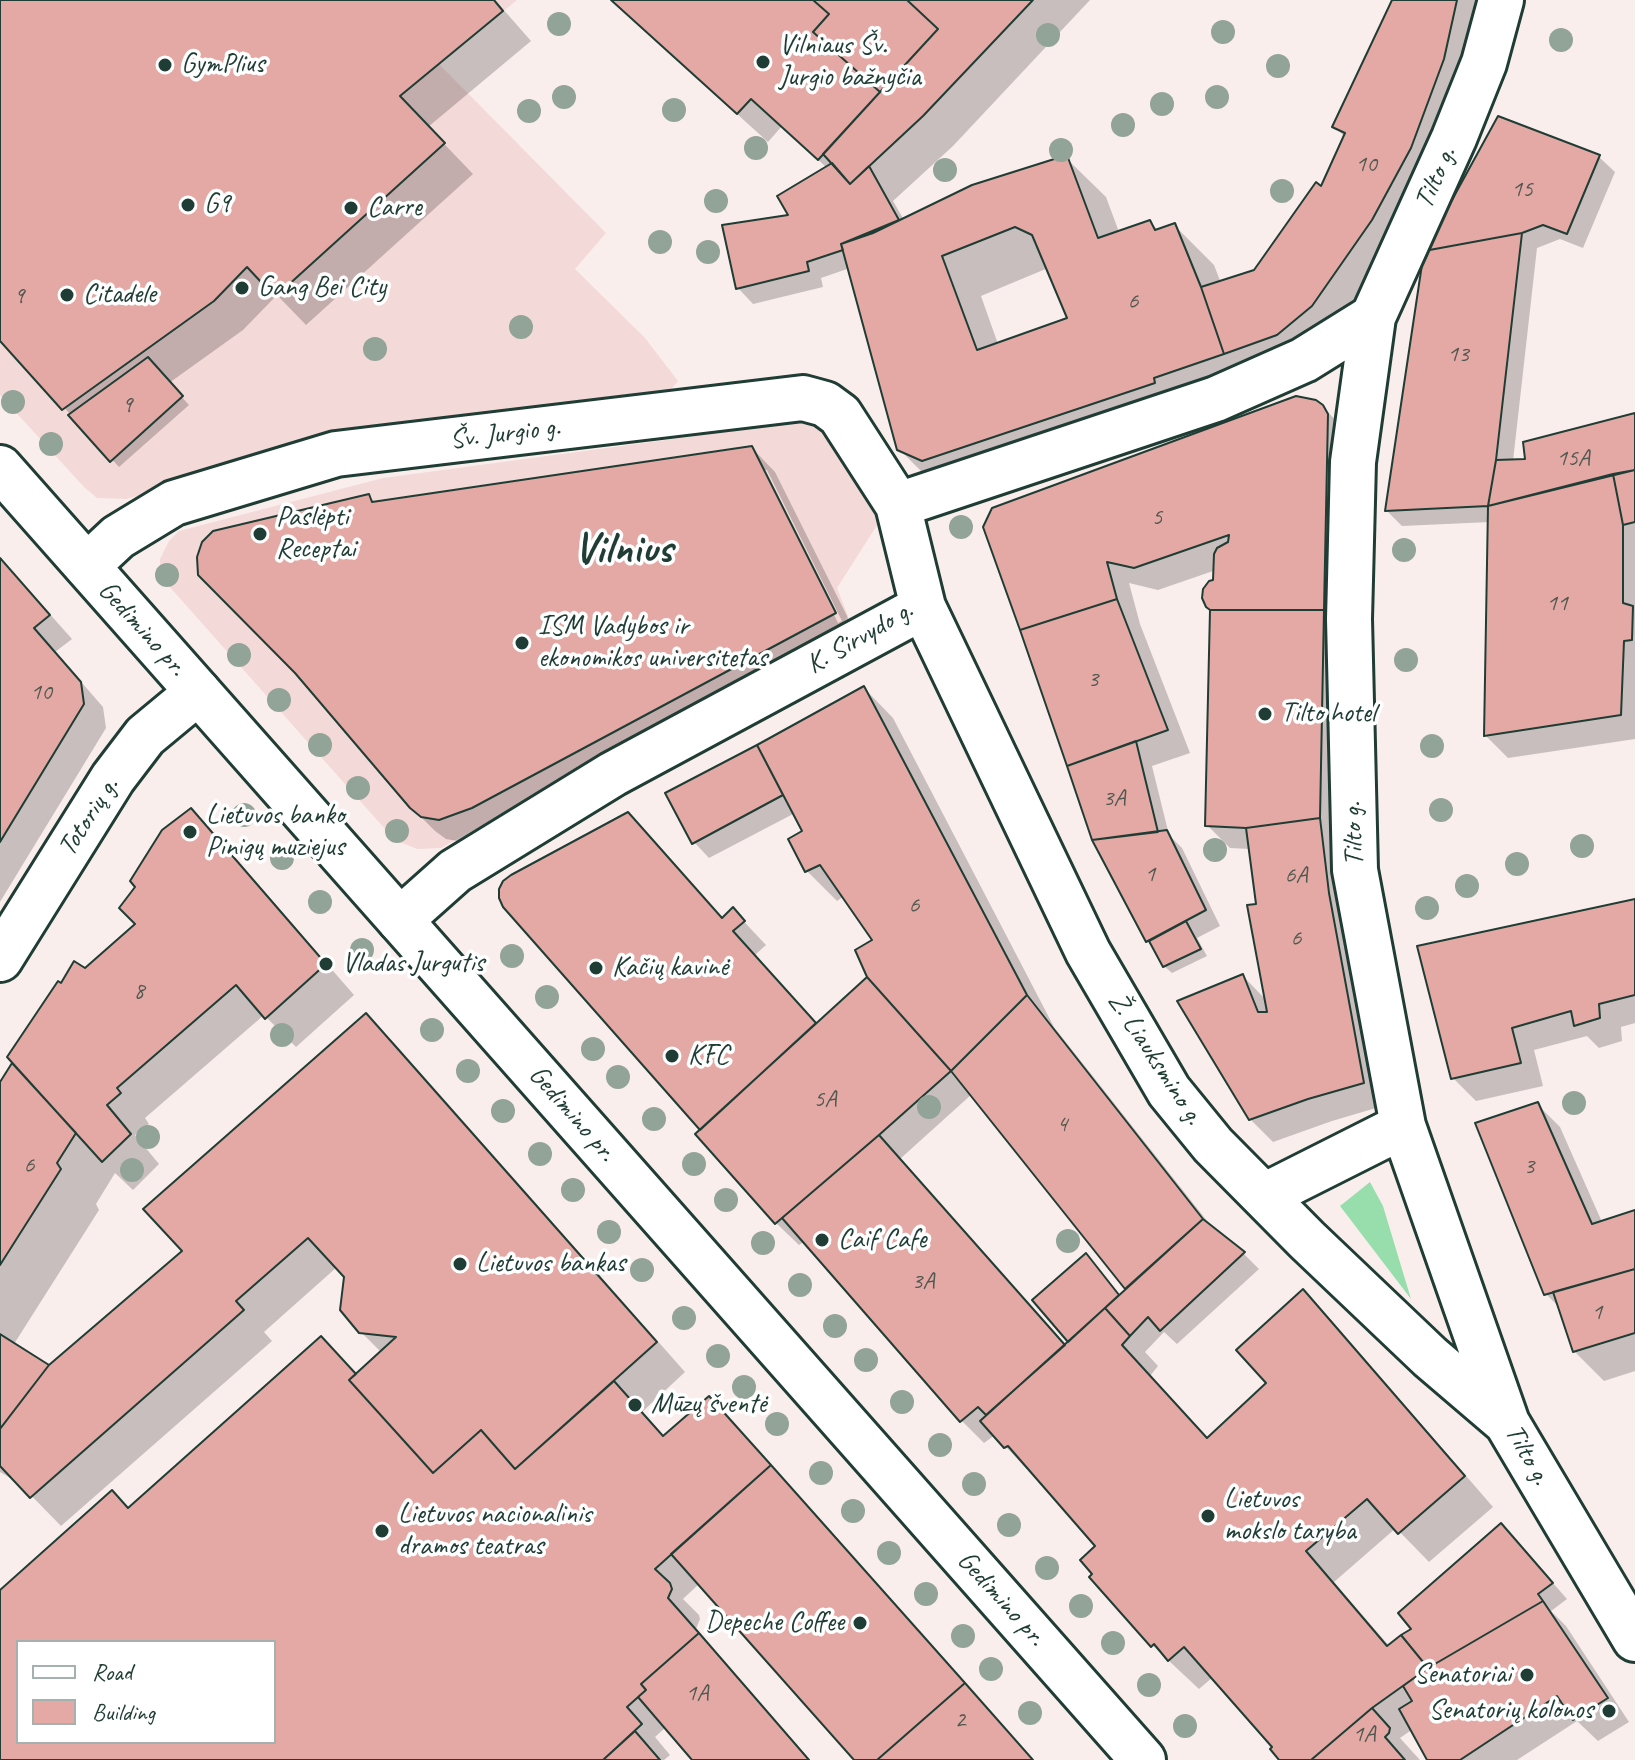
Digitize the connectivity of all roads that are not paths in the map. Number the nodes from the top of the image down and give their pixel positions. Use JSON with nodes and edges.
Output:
{"nodes":[{"id":1,"x":1501,"y":0,"type":"edge"},
{"id":2,"x":1373,"y":317,"type":"junction"},
{"id":3,"x":0,"y":468,"type":"edge"},
{"id":4,"x":898,"y":505,"type":"junction"},
{"id":5,"x":87,"y":566,"type":"junction"},
{"id":6,"x":923,"y":607,"type":"junction"},
{"id":7,"x":198,"y":692,"type":"junction"},
{"id":8,"x":400,"y":920,"type":"junction"},
{"id":9,"x":0,"y":959,"type":"edge"},
{"id":10,"x":1403,"y":1126,"type":"junction"},
{"id":11,"x":1264,"y":1196,"type":"junction"},
{"id":12,"x":1507,"y":1423,"type":"junction"},
{"id":13,"x":1635,"y":1639,"type":"edge"},
{"id":14,"x":1143,"y":1760,"type":"edge"}],
"edges":[{"from":1,"to":2,"type":"street","name":"Tilto g."},
{"from":2,"to":4,"type":"street"},
{"from":2,"to":10,"type":"street","name":"Tilto g."},
{"from":3,"to":5,"type":"street","name":"Gedimino pr."},
{"from":4,"to":5,"type":"street","name":"Šv. Jurgio g."},
{"from":4,"to":6,"type":"street","name":"K. Sirvydo g."},
{"from":5,"to":7,"type":"street","name":"Gedimino pr."},
{"from":6,"to":8,"type":"street","name":"K. Sirvydo g."},
{"from":6,"to":11,"type":"street","name":"Ž. Liauksmino g."},
{"from":7,"to":8,"type":"street","name":"Gedimino pr."},
{"from":7,"to":9,"type":"street","name":"Totorių g."},
{"from":8,"to":14,"type":"street","name":"Gedimino pr."},
{"from":10,"to":11,"type":"street"},
{"from":10,"to":12,"type":"street","name":"Tilto g."},
{"from":11,"to":12,"type":"street","name":"Ž. Liauksmino g."},
{"from":12,"to":13,"type":"street","name":"Tilto g."}]}
